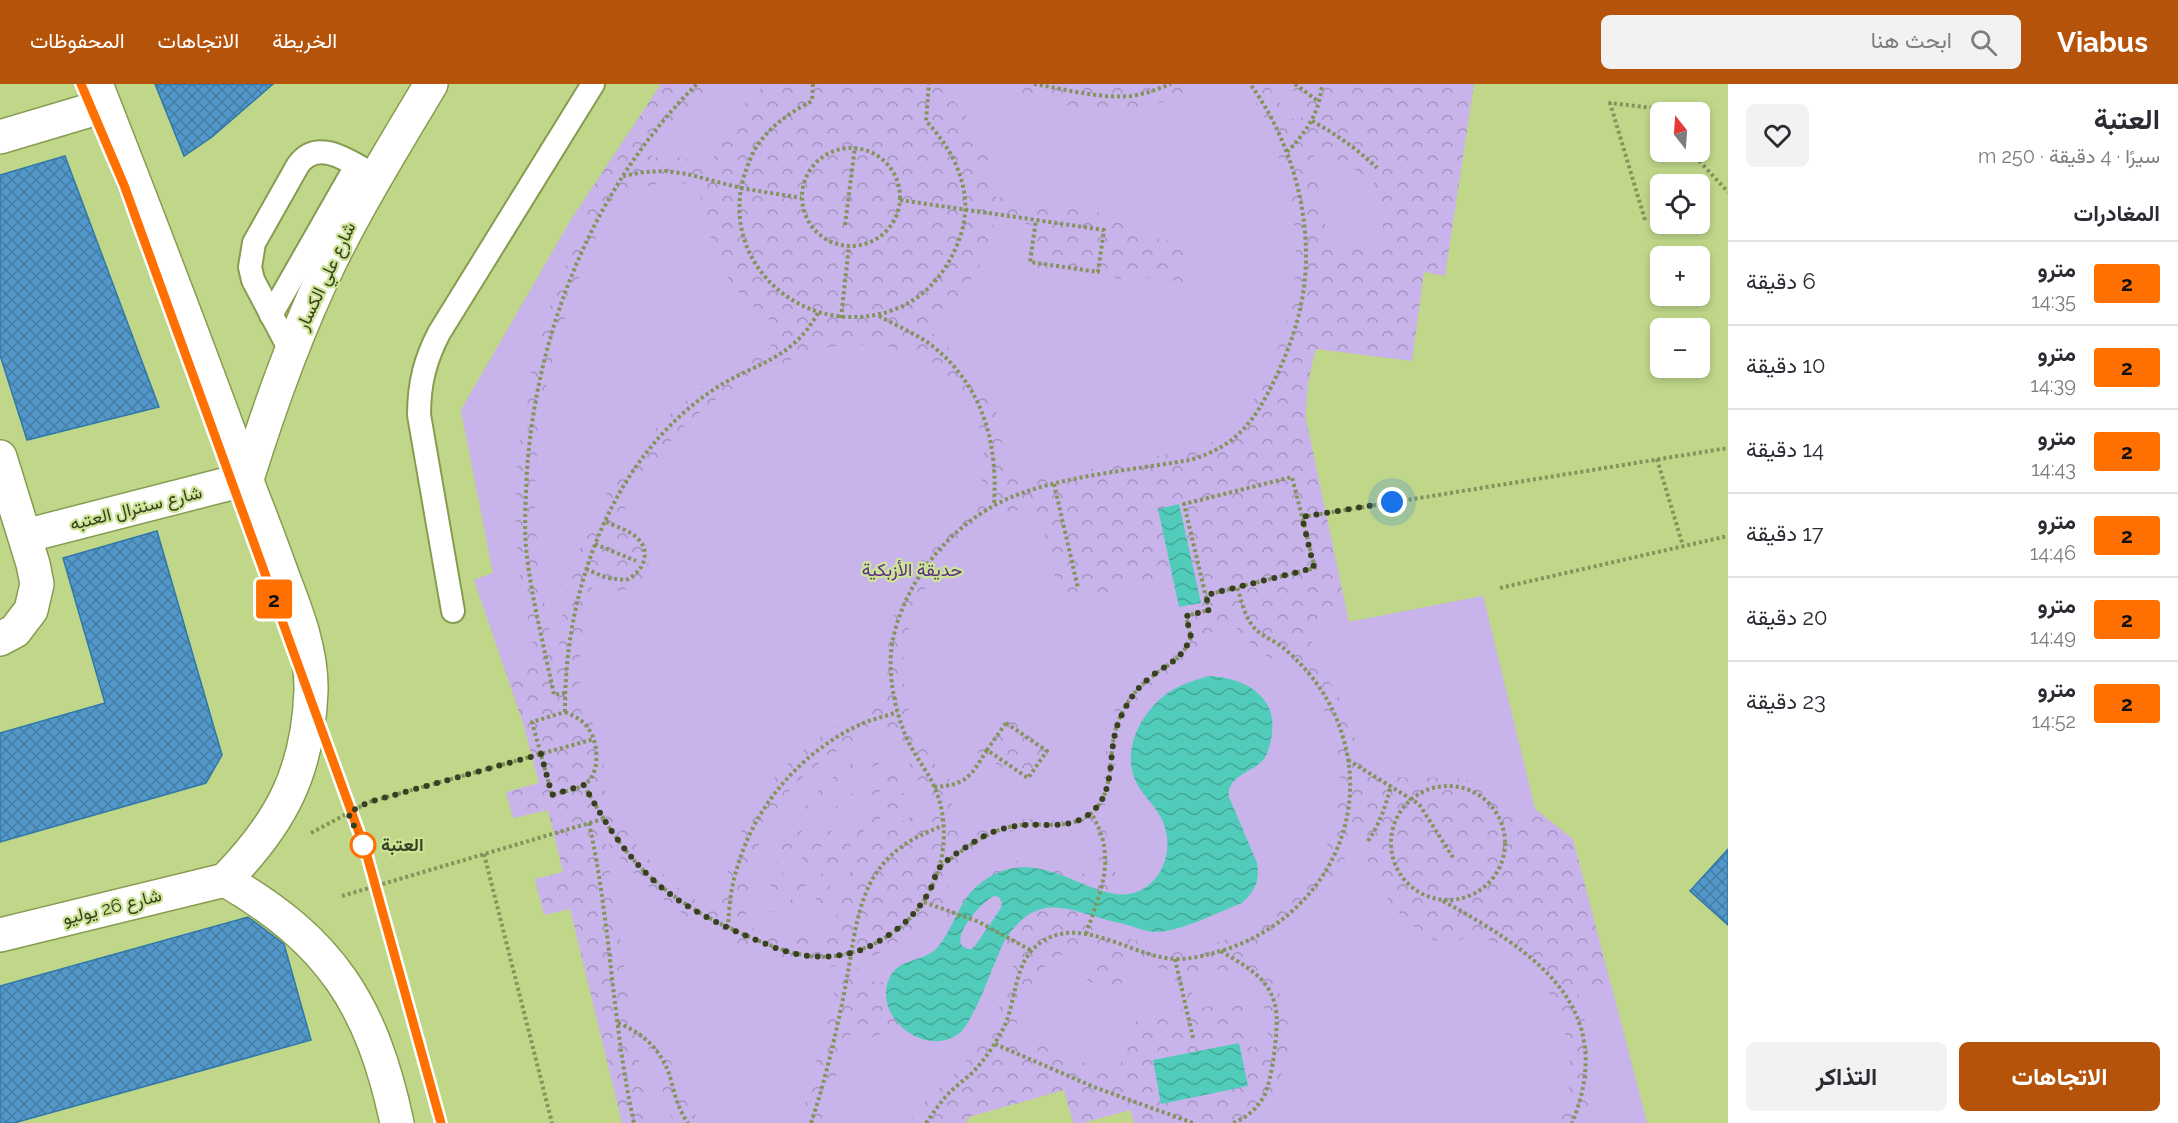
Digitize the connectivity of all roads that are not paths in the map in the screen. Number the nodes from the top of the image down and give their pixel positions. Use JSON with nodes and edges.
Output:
{"nodes":[{"id":1,"x":431,"y":84,"type":"edge"},
{"id":2,"x":593,"y":84,"type":"edge"},
{"id":3,"x":100,"y":95,"type":"edge"},
{"id":4,"x":0,"y":137,"type":"edge"},
{"id":5,"x":366,"y":171,"type":"junction"},
{"id":6,"x":271,"y":315,"type":"junction"},
{"id":7,"x":291,"y":352,"type":"junction"},
{"id":8,"x":0,"y":457,"type":"edge"},
{"id":9,"x":247,"y":479,"type":"junction"},
{"id":10,"x":25,"y":536,"type":"junction"},
{"id":11,"x":453,"y":611,"type":"dead end"},
{"id":12,"x":0,"y":639,"type":"edge"},
{"id":13,"x":225,"y":880,"type":"junction"},
{"id":14,"x":0,"y":935,"type":"edge"},
{"id":15,"x":398,"y":1123,"type":"edge"}],
"edges":[{"from":1,"to":5,"type":"main road","name":"شارع علي الكسار"},
{"from":2,"to":11,"type":"lane"},
{"from":3,"to":4,"type":"main road"},
{"from":3,"to":9,"type":"main road"},
{"from":5,"to":6,"type":"lane"},
{"from":5,"to":6,"type":"lane"},
{"from":5,"to":7,"type":"main road","name":"شارع علي الكسار"},
{"from":6,"to":7,"type":"lane"},
{"from":7,"to":9,"type":"main road","name":"شارع علي الكسار"},
{"from":8,"to":10,"type":"main road"},
{"from":9,"to":10,"type":"main road","name":"شارع سنترال العتبه"},
{"from":9,"to":13,"type":"main road"},
{"from":10,"to":12,"type":"main road"},
{"from":13,"to":14,"type":"main road","name":"شارع 26 يوليو"},
{"from":13,"to":15,"type":"main road"}]}
